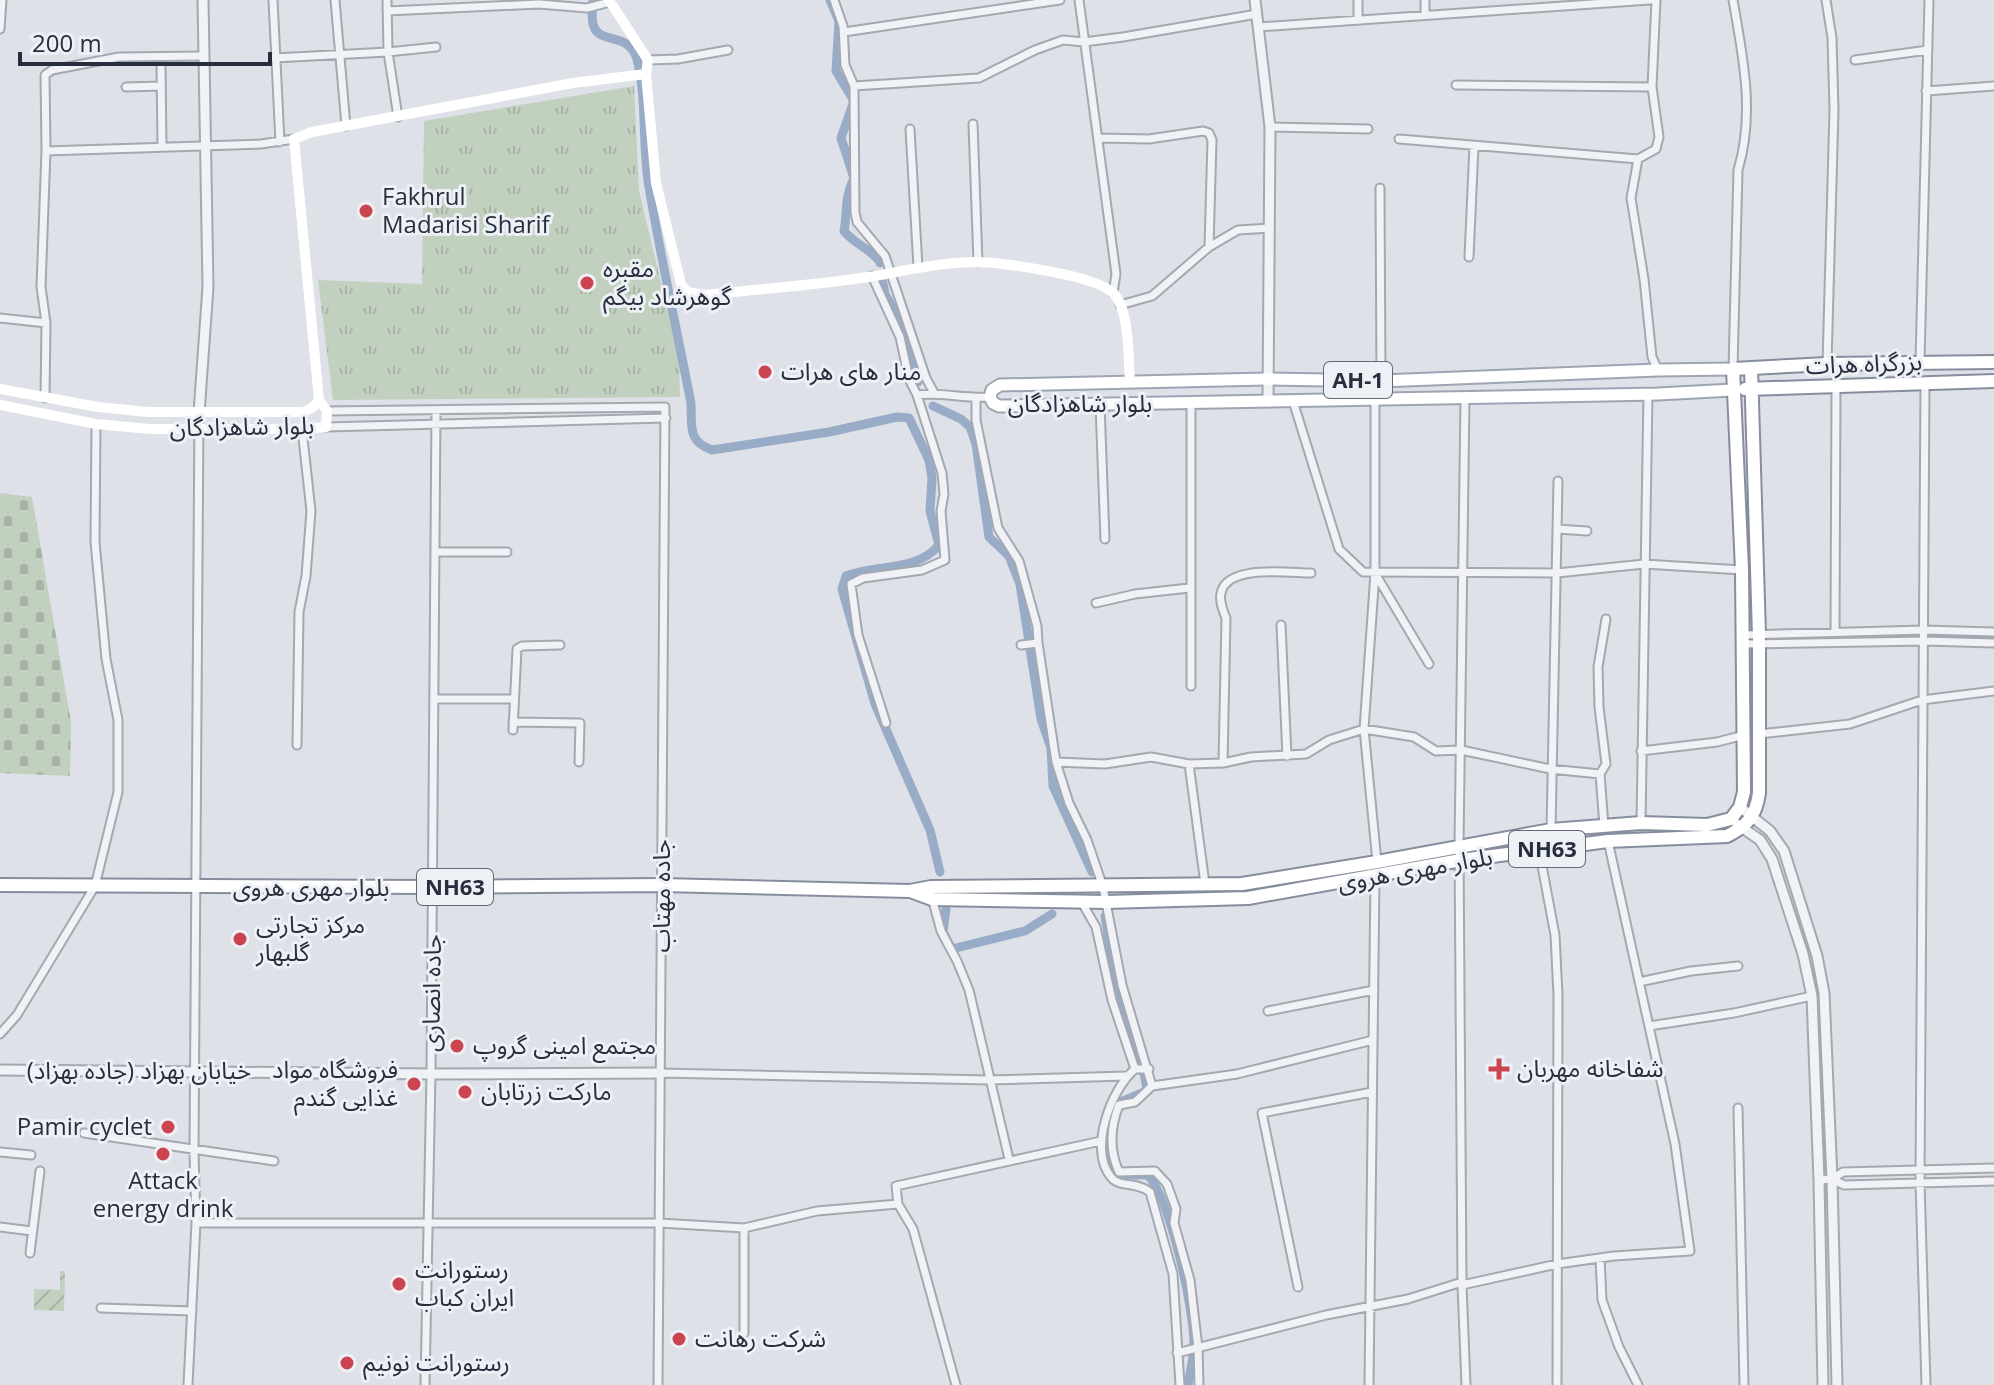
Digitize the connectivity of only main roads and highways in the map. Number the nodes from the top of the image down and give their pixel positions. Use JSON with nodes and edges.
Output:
{"nodes":[{"id":1,"x":606,"y":2,"type":"edge"},
{"id":2,"x":646,"y":74,"type":"junction"},
{"id":3,"x":1994,"y":362,"type":"edge"},
{"id":4,"x":1751,"y":368,"type":"junction"},
{"id":5,"x":1733,"y":369,"type":"junction"},
{"id":6,"x":1130,"y":381,"type":"junction"},
{"id":7,"x":1994,"y":381,"type":"edge"},
{"id":8,"x":0,"y":389,"type":"edge"},
{"id":9,"x":1750,"y":389,"type":"junction"},
{"id":10,"x":1733,"y":390,"type":"junction"},
{"id":11,"x":319,"y":400,"type":"junction"},
{"id":12,"x":0,"y":405,"type":"edge"},
{"id":13,"x":0,"y":885,"type":"edge"},
{"id":14,"x":931,"y":893,"type":"junction"}],
"edges":[{"from":1,"to":2,"type":"main road"},
{"from":2,"to":6,"type":"main road"},
{"from":2,"to":11,"type":"main road"},
{"from":3,"to":4,"type":"highway","name":"بزرگراه هرات"},
{"from":4,"to":5,"type":"highway","name":"بزرگراه هرات"},
{"from":4,"to":9,"type":"highway"},
{"from":5,"to":6,"type":"main road","name":"بلوار شاهزادگان","number":"AH-1"},
{"from":5,"to":10,"type":"highway"},
{"from":6,"to":10,"type":"main road","name":"بلوار شاهزادگان","number":"AH-1"},
{"from":7,"to":9,"type":"highway","name":"بزرگراه هرات"},
{"from":8,"to":11,"type":"main road","name":"بلوار شاهزادگان"},
{"from":9,"to":10,"type":"highway","name":"بزرگراه هرات"},
{"from":9,"to":14,"type":"highway","name":"بلوار مهری هروی","number":"NH63"},
{"from":10,"to":14,"type":"highway","name":"بلوار مهری هروی","number":"NH63"},
{"from":11,"to":12,"type":"main road","name":"بلوار شاهزادگان"},
{"from":13,"to":14,"type":"highway","name":"بلوار مهری هروی","number":"NH63"}]}
